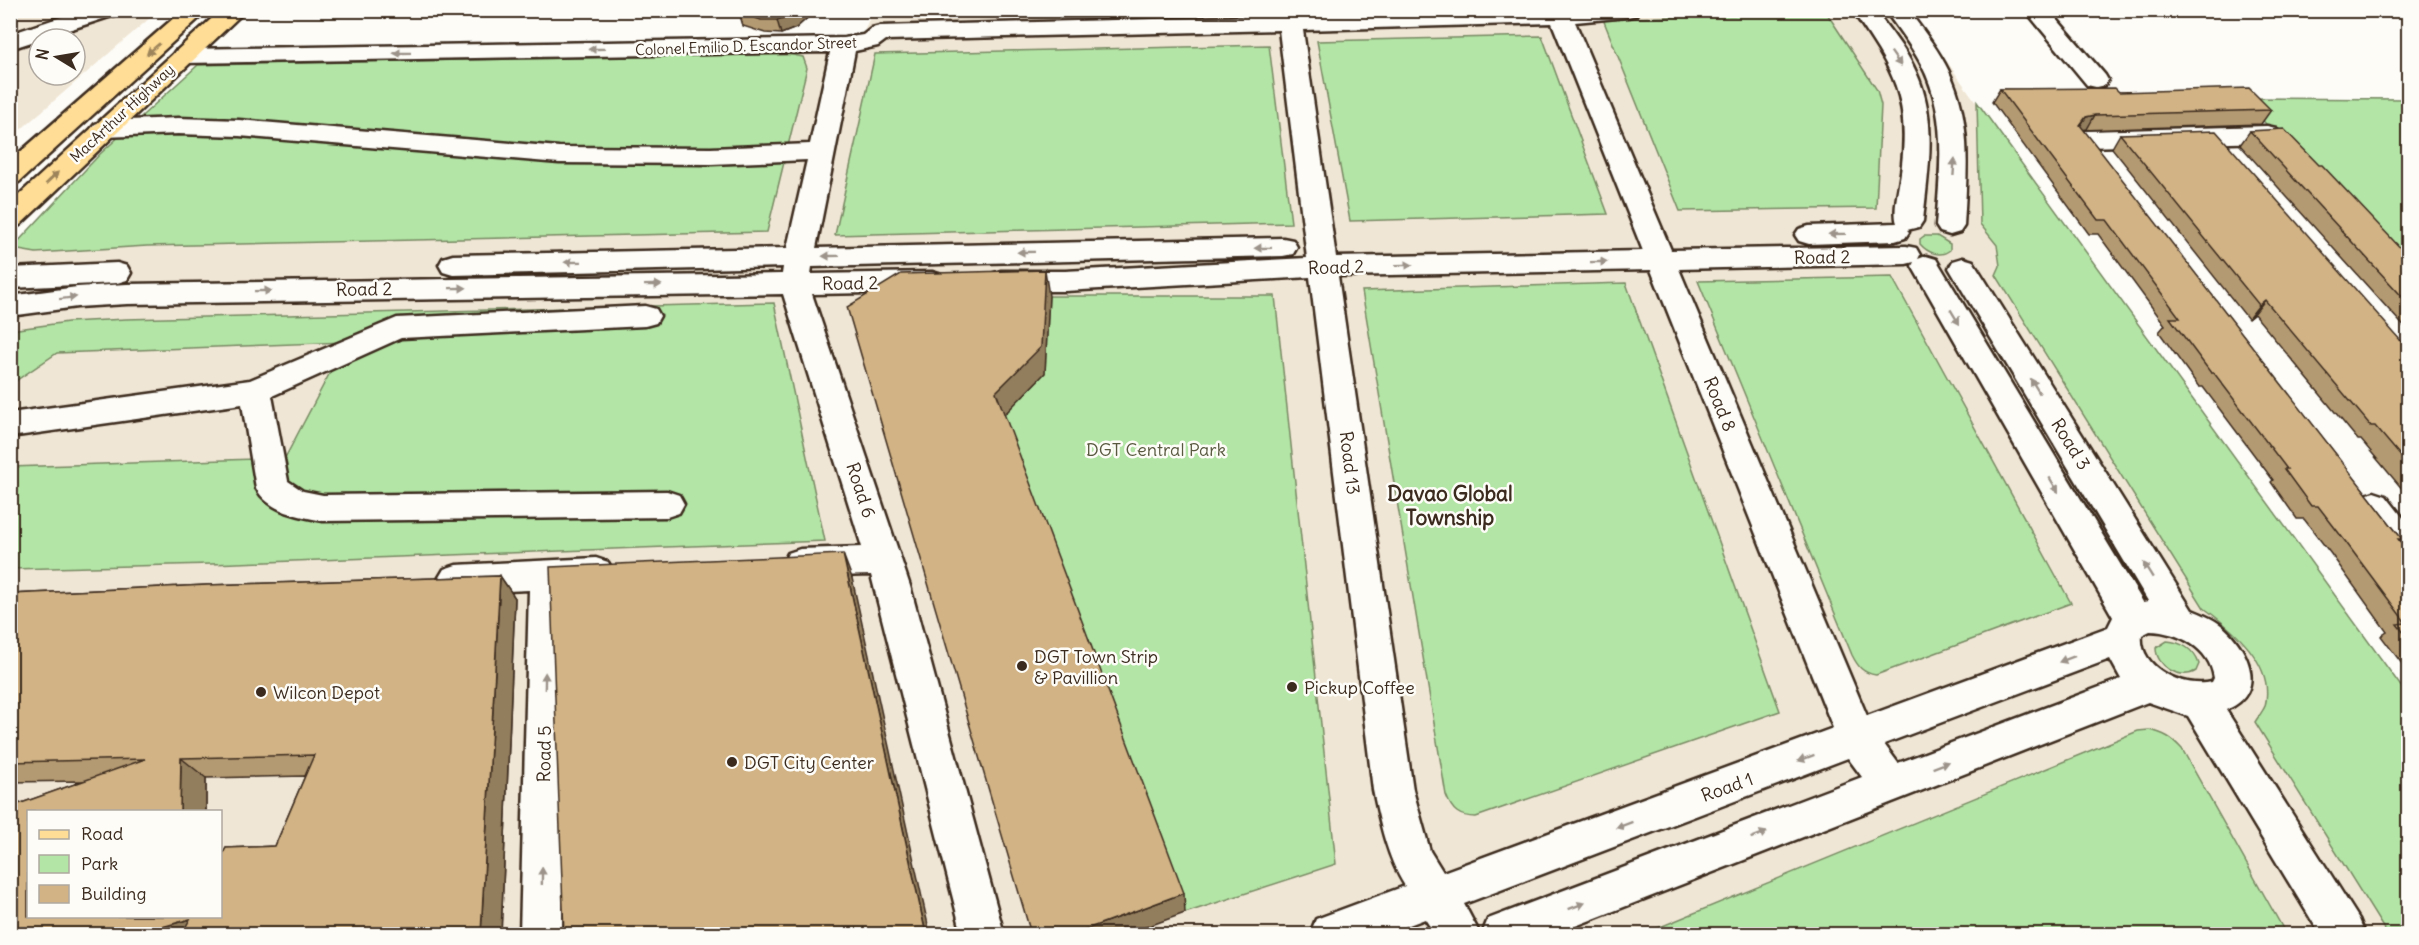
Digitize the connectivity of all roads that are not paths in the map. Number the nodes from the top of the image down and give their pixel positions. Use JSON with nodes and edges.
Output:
{"nodes":[{"id":1,"x":107,"y":10,"type":"edge"},
{"id":2,"x":197,"y":10,"type":"edge"},
{"id":3,"x":235,"y":10,"type":"edge"},
{"id":4,"x":1628,"y":10,"type":"edge"},
{"id":5,"x":1863,"y":10,"type":"edge"},
{"id":6,"x":1896,"y":10,"type":"edge"},
{"id":7,"x":2036,"y":10,"type":"edge"},
{"id":8,"x":1562,"y":16,"type":"junction"},
{"id":9,"x":882,"y":22,"type":"edge"},
{"id":10,"x":1290,"y":24,"type":"junction"},
{"id":11,"x":10,"y":42,"type":"edge"},
{"id":12,"x":844,"y":45,"type":"junction"},
{"id":13,"x":184,"y":56,"type":"junction"},
{"id":14,"x":2096,"y":80,"type":"dead end"},
{"id":15,"x":104,"y":129,"type":"junction"},
{"id":16,"x":2267,"y":134,"type":"edge"},
{"id":17,"x":2214,"y":135,"type":"junction"},
{"id":18,"x":823,"y":152,"type":"junction"},
{"id":19,"x":2238,"y":162,"type":"edge"},
{"id":20,"x":2109,"y":167,"type":"edge"},
{"id":21,"x":10,"y":176,"type":"edge"},
{"id":22,"x":10,"y":219,"type":"edge"},
{"id":23,"x":1909,"y":244,"type":"junction"},
{"id":24,"x":1964,"y":244,"type":"junction"},
{"id":25,"x":1657,"y":250,"type":"junction"},
{"id":26,"x":1066,"y":252,"type":"junction"},
{"id":27,"x":1323,"y":257,"type":"junction"},
{"id":28,"x":796,"y":270,"type":"junction"},
{"id":29,"x":400,"y":277,"type":"junction"},
{"id":30,"x":10,"y":278,"type":"edge"},
{"id":31,"x":1065,"y":281,"type":"junction"},
{"id":32,"x":10,"y":306,"type":"edge"},
{"id":33,"x":645,"y":316,"type":"dead end"},
{"id":34,"x":255,"y":391,"type":"junction"},
{"id":35,"x":10,"y":425,"type":"edge"},
{"id":36,"x":2361,"y":487,"type":"edge"},
{"id":37,"x":667,"y":504,"type":"dead end"},
{"id":38,"x":2407,"y":545,"type":"edge"},
{"id":39,"x":883,"y":560,"type":"junction"},
{"id":40,"x":767,"y":565,"type":"edge"},
{"id":41,"x":628,"y":571,"type":"edge"},
{"id":42,"x":547,"y":574,"type":"junction"},
{"id":43,"x":429,"y":580,"type":"edge"},
{"id":44,"x":2179,"y":620,"type":"junction"},
{"id":45,"x":2128,"y":629,"type":"junction"},
{"id":46,"x":2151,"y":684,"type":"junction"},
{"id":47,"x":2200,"y":702,"type":"junction"},
{"id":48,"x":1857,"y":739,"type":"junction"},
{"id":49,"x":1890,"y":784,"type":"junction"},
{"id":50,"x":1434,"y":895,"type":"junction"},
{"id":51,"x":541,"y":934,"type":"edge"},
{"id":52,"x":983,"y":934,"type":"edge"},
{"id":53,"x":1330,"y":934,"type":"edge"},
{"id":54,"x":1460,"y":934,"type":"edge"},
{"id":55,"x":1503,"y":934,"type":"edge"},
{"id":56,"x":2344,"y":934,"type":"edge"}],
"edges":[{"from":1,"to":11,"type":"street"},
{"from":2,"to":21,"type":"main road","name":"MacArthur Highway","one_way":true},
{"from":3,"to":13,"type":"main road","name":"MacArthur Highway"},
{"from":4,"to":8,"type":"street","name":"Colonel Emilio D. Escandor Street"},
{"from":5,"to":23,"type":"street","one_way":true},
{"from":24,"to":6,"type":"street","one_way":true},
{"from":7,"to":14,"type":"street"},
{"from":8,"to":10,"type":"street","name":"Colonel Emilio D. Escandor Street"},
{"from":8,"to":25,"type":"street","name":"Road 8"},
{"from":9,"to":10,"type":"street","name":"Colonel Emilio D. Escandor Street"},
{"from":9,"to":12,"type":"street","name":"Colonel Emilio D. Escandor Street"},
{"from":10,"to":27,"type":"street","name":"Road 13"},
{"from":12,"to":13,"type":"street","name":"Colonel Emilio D. Escandor Street","one_way":true},
{"from":12,"to":18,"type":"street"},
{"from":13,"to":15,"type":"main road","name":"MacArthur Highway"},
{"from":15,"to":18,"type":"street"},
{"from":22,"to":15,"type":"main road","name":"MacArthur Highway","one_way":true},
{"from":16,"to":17,"type":"street"},
{"from":17,"to":19,"type":"street"},
{"from":17,"to":20,"type":"street"},
{"from":18,"to":28,"type":"street"},
{"from":23,"to":24,"type":"street"},
{"from":23,"to":24,"type":"street"},
{"from":23,"to":25,"type":"street","name":"Road 2"},
{"from":23,"to":45,"type":"street","name":"Road 3","one_way":true},
{"from":44,"to":24,"type":"street","name":"Road 3","one_way":true},
{"from":25,"to":27,"type":"street","name":"Road 2"},
{"from":25,"to":48,"type":"street","name":"Road 8"},
{"from":27,"to":26,"type":"street","name":"Road 2","one_way":true},
{"from":26,"to":28,"type":"street","name":"Road 2","one_way":true},
{"from":26,"to":31,"type":"street"},
{"from":27,"to":31,"type":"street","name":"Road 2"},
{"from":27,"to":50,"type":"street","name":"Road 13"},
{"from":28,"to":29,"type":"street","name":"Road 2"},
{"from":28,"to":31,"type":"street","name":"Road 2"},
{"from":28,"to":39,"type":"street","name":"Road 6"},
{"from":29,"to":30,"type":"street","name":"Road 2"},
{"from":32,"to":29,"type":"street","name":"Road 2","one_way":true},
{"from":33,"to":34,"type":"street"},
{"from":34,"to":35,"type":"street"},
{"from":34,"to":37,"type":"street"},
{"from":36,"to":38,"type":"street"},
{"from":39,"to":40,"type":"street"},
{"from":39,"to":52,"type":"street","name":"Road 6"},
{"from":41,"to":42,"type":"street"},
{"from":42,"to":43,"type":"street"},
{"from":51,"to":42,"type":"street","name":"Road 5","one_way":true},
{"from":44,"to":45,"type":"street"},
{"from":44,"to":47,"type":"street"},
{"from":45,"to":46,"type":"street"},
{"from":45,"to":48,"type":"street","name":"Road 1","one_way":true},
{"from":46,"to":47,"type":"street"},
{"from":49,"to":46,"type":"street","one_way":true},
{"from":47,"to":56,"type":"street"},
{"from":48,"to":49,"type":"street","name":"Road 8"},
{"from":48,"to":50,"type":"street","name":"Road 1","one_way":true},
{"from":55,"to":49,"type":"street","one_way":true},
{"from":50,"to":53,"type":"street","name":"Road 1"},
{"from":50,"to":54,"type":"street","name":"Road 13"}]}
